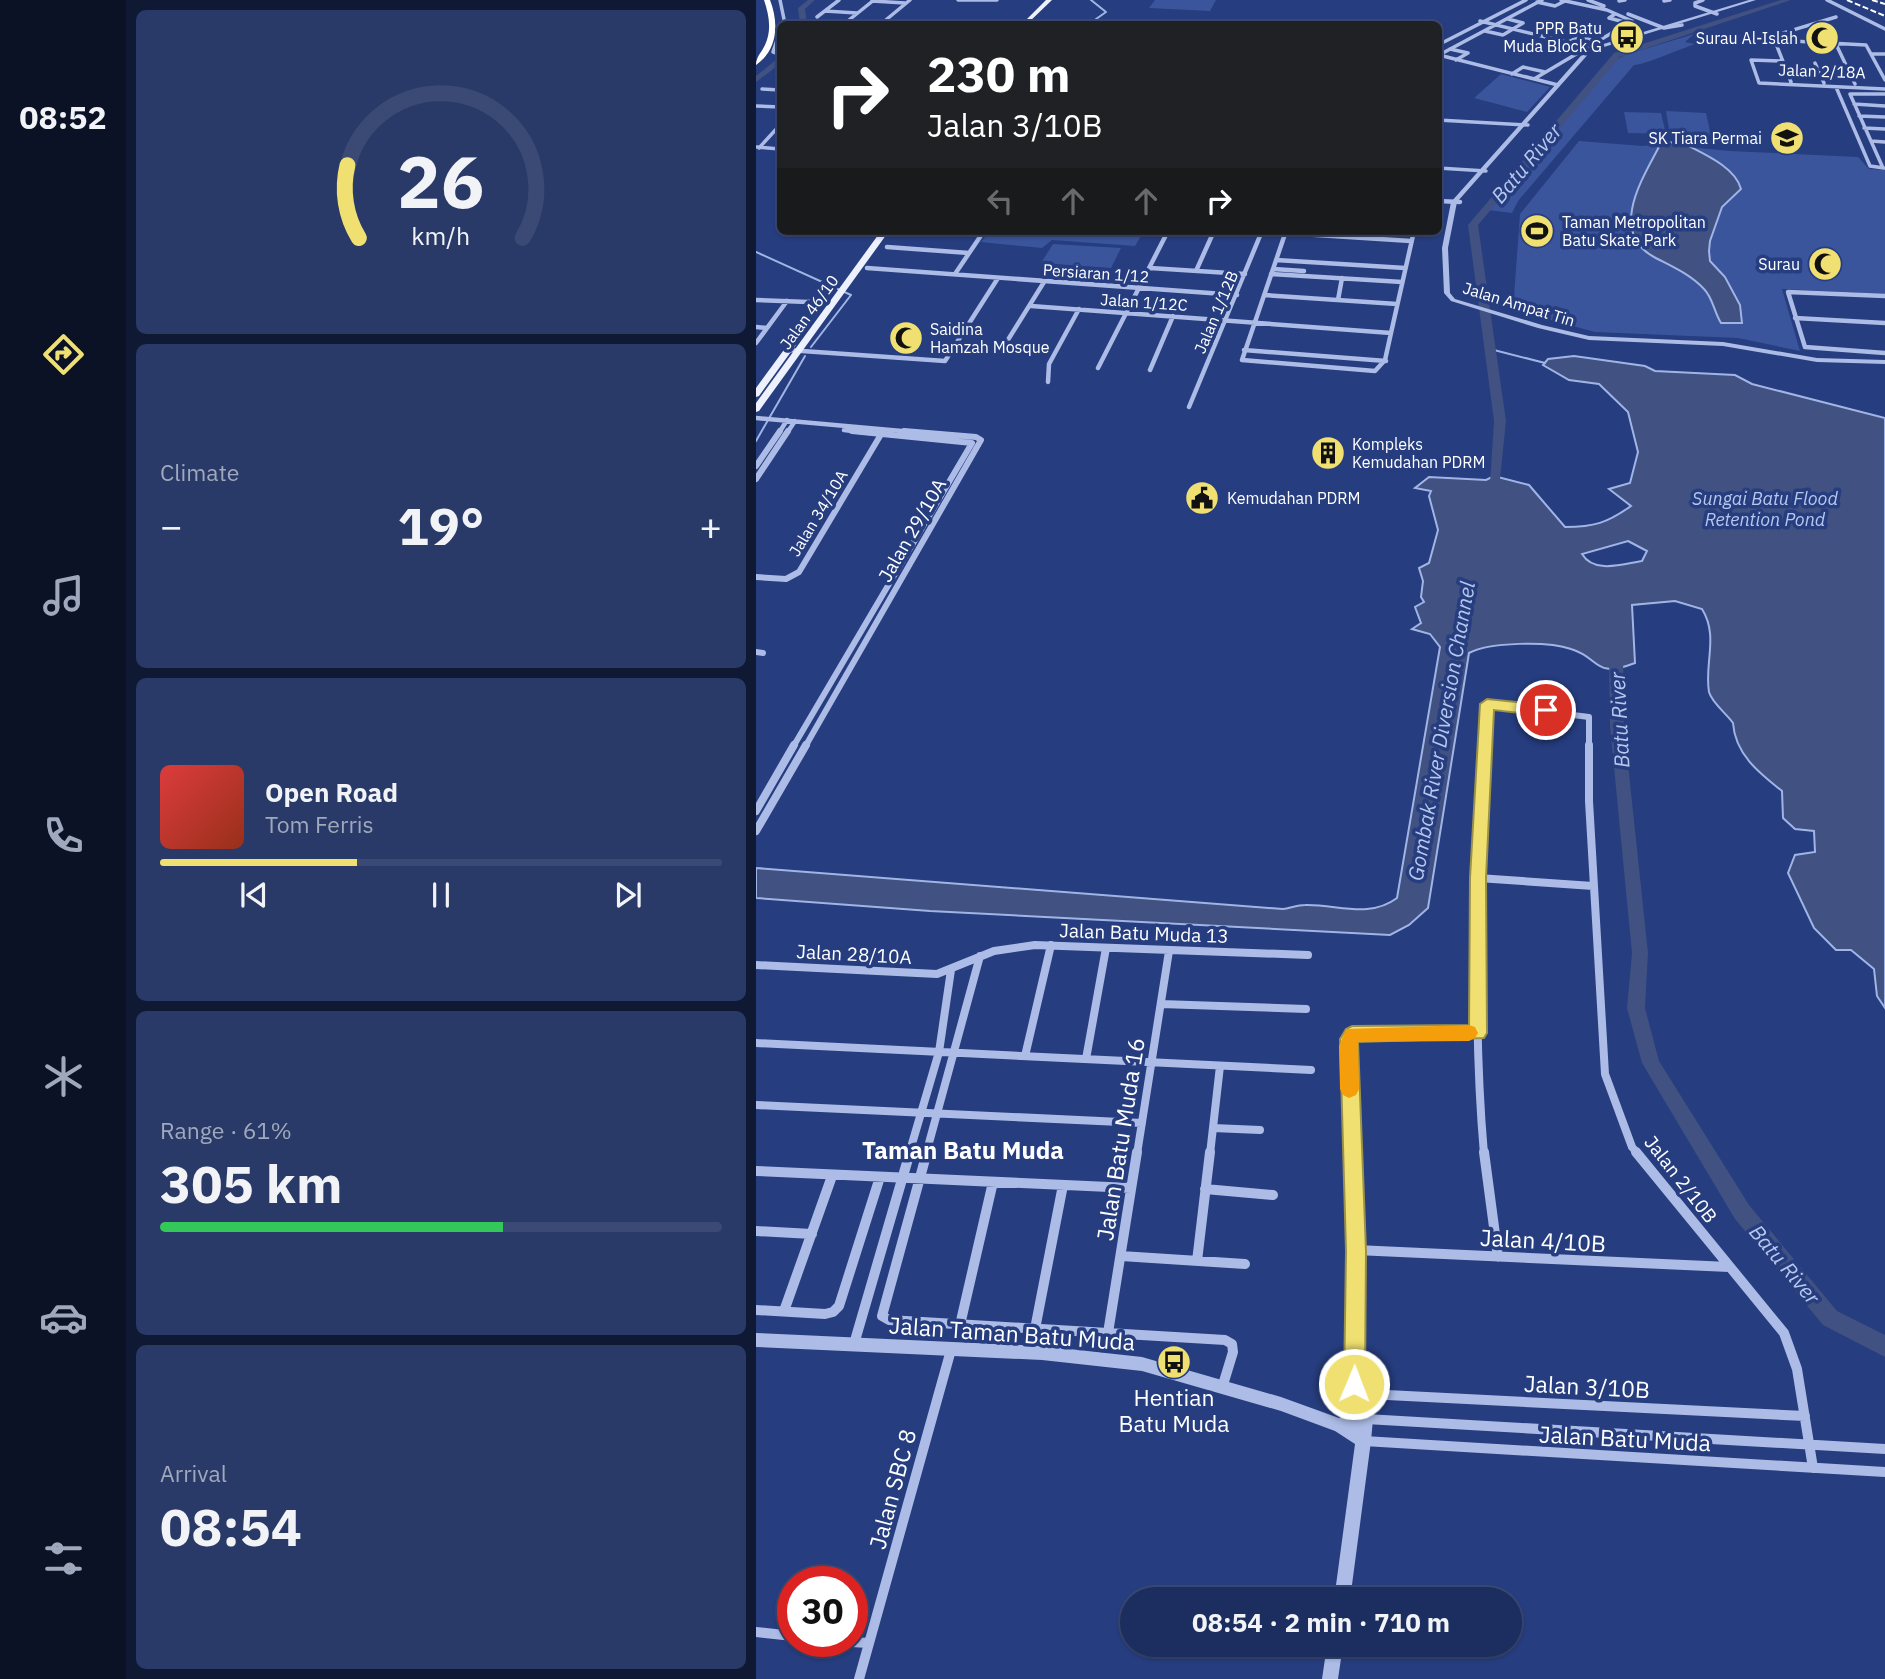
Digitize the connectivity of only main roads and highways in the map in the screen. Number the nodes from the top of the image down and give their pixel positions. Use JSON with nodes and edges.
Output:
{"nodes":[{"id":1,"x":1042,"y":0,"type":"edge"},
{"id":2,"x":1049,"y":0,"type":"edge"},
{"id":3,"x":765,"y":1,"type":"edge"},
{"id":4,"x":1020,"y":21,"type":"edge"},
{"id":5,"x":1027,"y":21,"type":"edge"},
{"id":6,"x":777,"y":31,"type":"edge"},
{"id":7,"x":756,"y":54,"type":"edge"},
{"id":8,"x":777,"y":57,"type":"edge"},
{"id":9,"x":758,"y":67,"type":"edge"},
{"id":10,"x":873,"y":235,"type":"edge"},
{"id":11,"x":882,"y":235,"type":"edge"},
{"id":12,"x":843,"y":282,"type":"junction"},
{"id":13,"x":832,"y":295,"type":"junction"},
{"id":14,"x":793,"y":351,"type":"junction"},
{"id":15,"x":756,"y":394,"type":"edge"},
{"id":16,"x":756,"y":409,"type":"edge"}],
"edges":[{"from":1,"to":4,"type":"main road"},
{"from":2,"to":5,"type":"main road"},
{"from":3,"to":6,"type":"highway"},
{"from":3,"to":7,"type":"highway"},
{"from":6,"to":8,"type":"highway"},
{"from":6,"to":9,"type":"highway"},
{"from":8,"to":9,"type":"highway"},
{"from":10,"to":12,"type":"main road","name":"Jalan 46/10"},
{"from":11,"to":12,"type":"main road","name":"Jalan 46/10"},
{"from":12,"to":13,"type":"main road","name":"Jalan 46/10"},
{"from":13,"to":14,"type":"main road","name":"Jalan 46/10"},
{"from":13,"to":14,"type":"main road","name":"Jalan 46/10"},
{"from":14,"to":15,"type":"main road","name":"Jalan 46/10"},
{"from":14,"to":16,"type":"main road","name":"Jalan 46/10"}]}
